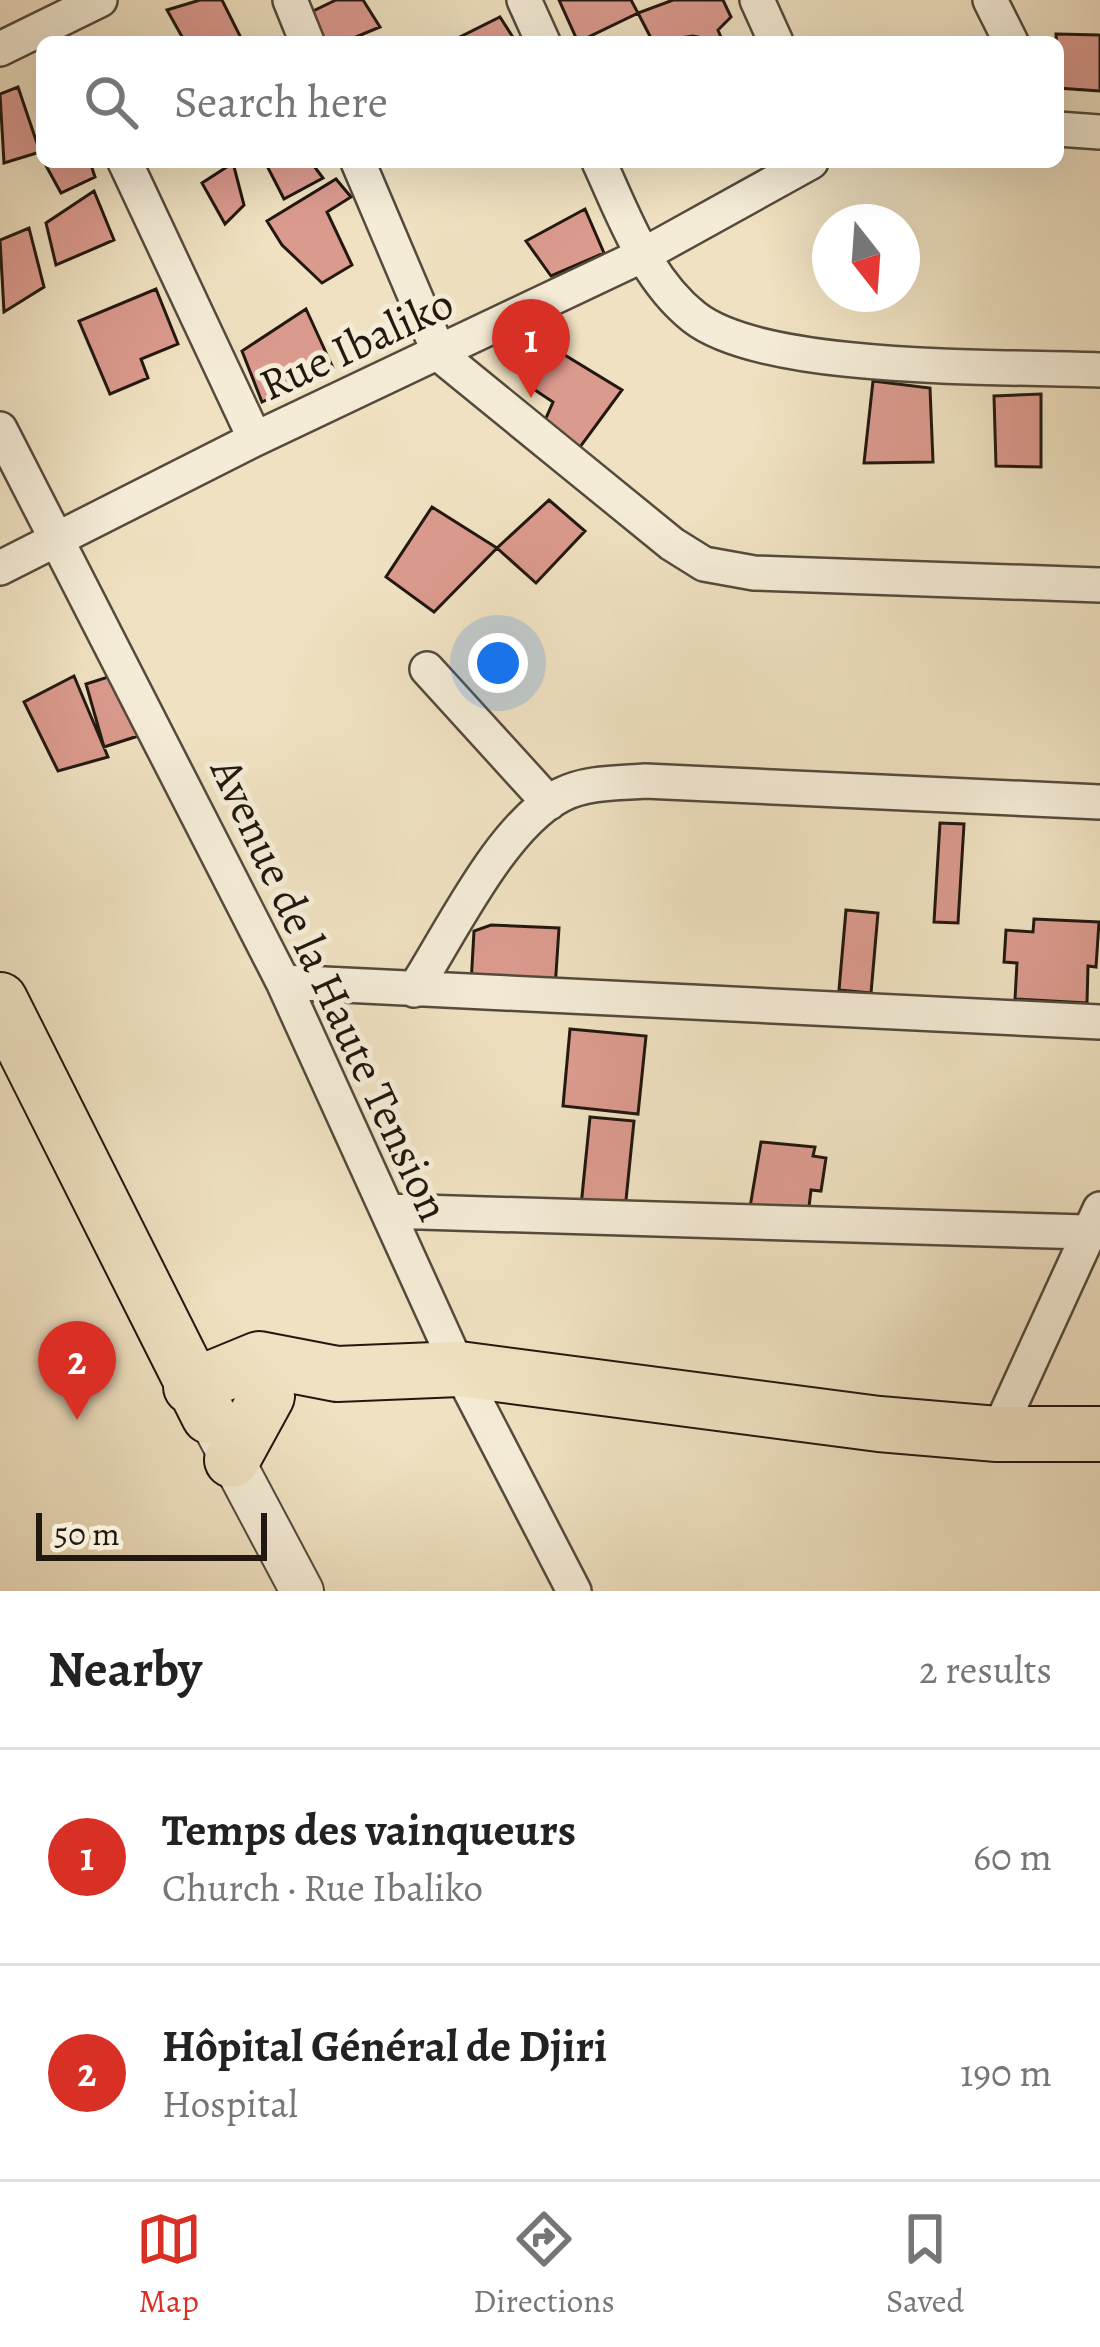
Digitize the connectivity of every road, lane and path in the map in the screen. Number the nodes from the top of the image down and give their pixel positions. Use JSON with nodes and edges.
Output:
{"nodes":[{"id":1,"x":100,"y":0,"type":"edge"},
{"id":2,"x":290,"y":0,"type":"edge"},
{"id":3,"x":524,"y":0,"type":"edge"},
{"id":4,"x":757,"y":0,"type":"edge"},
{"id":5,"x":991,"y":0,"type":"edge"},
{"id":6,"x":59,"y":21,"type":"edge"},
{"id":7,"x":305,"y":36,"type":"edge"},
{"id":8,"x":540,"y":36,"type":"edge"},
{"id":9,"x":773,"y":36,"type":"edge"},
{"id":10,"x":1007,"y":36,"type":"edge"},
{"id":11,"x":0,"y":49,"type":"edge"},
{"id":12,"x":1064,"y":129,"type":"edge"},
{"id":13,"x":1100,"y":132,"type":"edge"},
{"id":14,"x":128,"y":168,"type":"edge"},
{"id":15,"x":361,"y":168,"type":"edge"},
{"id":16,"x":602,"y":168,"type":"edge"},
{"id":17,"x":800,"y":168,"type":"edge"},
{"id":18,"x":643,"y":255,"type":"junction"},
{"id":19,"x":440,"y":356,"type":"junction"},
{"id":20,"x":1100,"y":370,"type":"edge"},
{"id":21,"x":0,"y":429,"type":"edge"},
{"id":22,"x":255,"y":439,"type":"junction"},
{"id":23,"x":58,"y":541,"type":"junction"},
{"id":24,"x":0,"y":568,"type":"edge"},
{"id":25,"x":1100,"y":585,"type":"edge"},
{"id":26,"x":427,"y":669,"type":"dead end"},
{"id":27,"x":549,"y":802,"type":"junction"},
{"id":28,"x":1100,"y":802,"type":"edge"},
{"id":29,"x":283,"y":982,"type":"junction"},
{"id":30,"x":414,"y":990,"type":"junction"},
{"id":31,"x":0,"y":1000,"type":"edge"},
{"id":32,"x":1100,"y":1022,"type":"edge"},
{"id":33,"x":388,"y":1210,"type":"junction"},
{"id":34,"x":1093,"y":1221,"type":"edge"},
{"id":35,"x":150,"y":1306,"type":"junction"},
{"id":36,"x":460,"y":1369,"type":"junction"},
{"id":37,"x":263,"y":1377,"type":"junction"},
{"id":38,"x":211,"y":1421,"type":"junction"},
{"id":39,"x":998,"y":1434,"type":"junction"},
{"id":40,"x":1100,"y":1434,"type":"edge"},
{"id":41,"x":302,"y":1591,"type":"edge"},
{"id":42,"x":574,"y":1591,"type":"edge"}],
"edges":[{"from":1,"to":6,"type":"street"},
{"from":2,"to":7,"type":"street"},
{"from":3,"to":8,"type":"street"},
{"from":4,"to":9,"type":"street"},
{"from":5,"to":10,"type":"street"},
{"from":6,"to":11,"type":"street"},
{"from":12,"to":13,"type":"street"},
{"from":14,"to":22,"type":"street"},
{"from":15,"to":19,"type":"street"},
{"from":16,"to":18,"type":"street"},
{"from":17,"to":18,"type":"street","name":"Rue Ibaliko"},
{"from":18,"to":19,"type":"street","name":"Rue Ibaliko"},
{"from":18,"to":20,"type":"street"},
{"from":19,"to":22,"type":"street","name":"Rue Ibaliko"},
{"from":19,"to":25,"type":"street"},
{"from":21,"to":23,"type":"street","name":"Avenue de la Haute Tension"},
{"from":22,"to":23,"type":"street","name":"Rue Ibaliko"},
{"from":23,"to":24,"type":"street","name":"Rue Ibaliko"},
{"from":23,"to":29,"type":"street","name":"Avenue de la Haute Tension"},
{"from":26,"to":27,"type":"street"},
{"from":27,"to":28,"type":"street"},
{"from":27,"to":30,"type":"street"},
{"from":29,"to":30,"type":"street"},
{"from":29,"to":33,"type":"street","name":"Avenue de la Haute Tension"},
{"from":30,"to":32,"type":"street"},
{"from":31,"to":35,"type":"main road"},
{"from":33,"to":34,"type":"street"},
{"from":33,"to":36,"type":"street","name":"Avenue de la Haute Tension"},
{"from":34,"to":39,"type":"street"},
{"from":35,"to":37,"type":"main road"},
{"from":35,"to":38,"type":"main road"},
{"from":36,"to":37,"type":"main road"},
{"from":36,"to":39,"type":"main road"},
{"from":36,"to":42,"type":"street","name":"Avenue de la Haute Tension"},
{"from":37,"to":38,"type":"main road"},
{"from":37,"to":38,"type":"main road"},
{"from":38,"to":41,"type":"street"},
{"from":39,"to":40,"type":"main road"}]}
